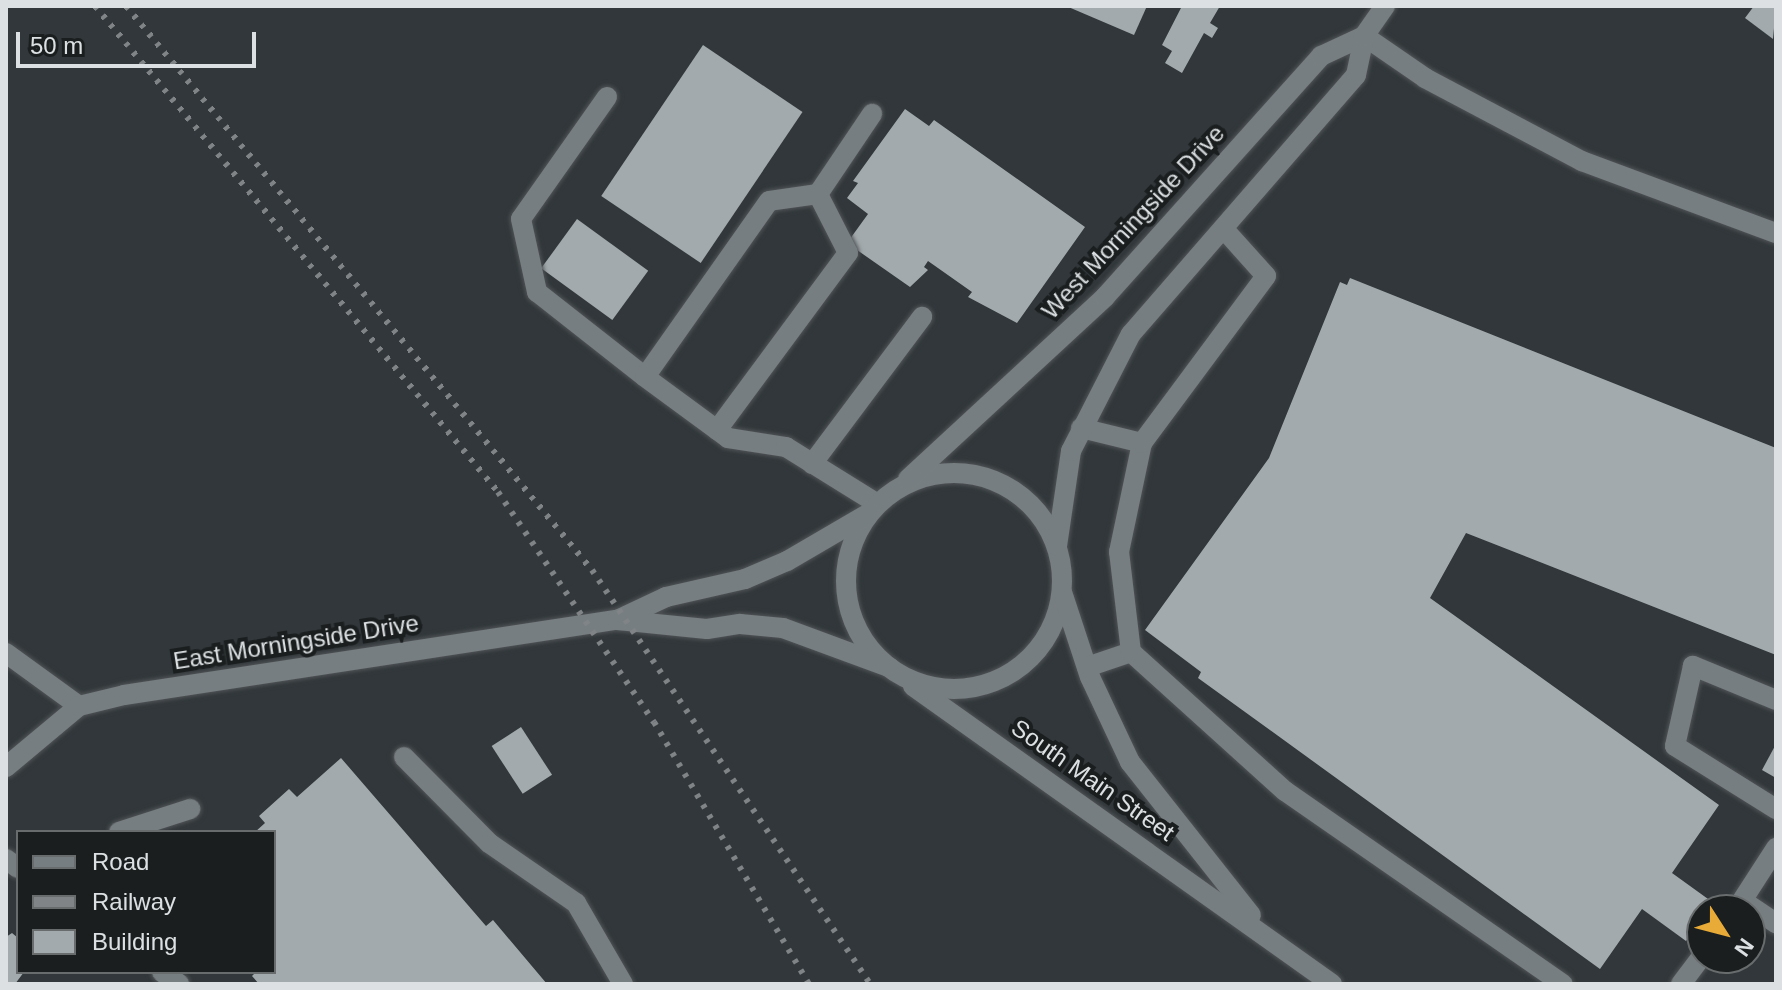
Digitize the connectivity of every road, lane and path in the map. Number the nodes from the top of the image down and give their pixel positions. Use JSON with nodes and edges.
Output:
{"nodes":[{"id":1,"x":1378,"y":8,"type":"edge"},
{"id":2,"x":1364,"y":36,"type":"junction"},
{"id":3,"x":607,"y":97,"type":"dead end"},
{"id":4,"x":872,"y":114,"type":"dead end"},
{"id":5,"x":818,"y":194,"type":"junction"},
{"id":6,"x":1223,"y":228,"type":"junction"},
{"id":7,"x":1776,"y":233,"type":"edge"},
{"id":8,"x":922,"y":317,"type":"dead end"},
{"id":9,"x":645,"y":377,"type":"junction"},
{"id":10,"x":1081,"y":428,"type":"junction"},
{"id":11,"x":717,"y":430,"type":"junction"},
{"id":12,"x":1142,"y":443,"type":"junction"},
{"id":13,"x":812,"y":464,"type":"junction"},
{"id":14,"x":905,"y":482,"type":"junction"},
{"id":15,"x":875,"y":508,"type":"junction"},
{"id":16,"x":1057,"y":546,"type":"junction"},
{"id":17,"x":1062,"y":592,"type":"junction"},
{"id":18,"x":617,"y":620,"type":"junction"},
{"id":19,"x":1131,"y":652,"type":"junction"},
{"id":20,"x":6,"y":653,"type":"edge"},
{"id":21,"x":1087,"y":667,"type":"junction"},
{"id":22,"x":891,"y":670,"type":"junction"},
{"id":23,"x":1776,"y":700,"type":"edge"},
{"id":24,"x":79,"y":706,"type":"junction"},
{"id":25,"x":404,"y":757,"type":"dead end"},
{"id":26,"x":6,"y":767,"type":"edge"},
{"id":27,"x":190,"y":809,"type":"dead end"},
{"id":28,"x":1776,"y":809,"type":"edge"},
{"id":29,"x":125,"y":830,"type":"edge"},
{"id":30,"x":1776,"y":848,"type":"edge"},
{"id":31,"x":1747,"y":894,"type":"edge"},
{"id":32,"x":1263,"y":931,"type":"junction"},
{"id":33,"x":623,"y":984,"type":"edge"},
{"id":34,"x":1332,"y":984,"type":"edge"},
{"id":35,"x":1563,"y":984,"type":"edge"}],
"edges":[{"from":1,"to":2,"type":"street"},
{"from":2,"to":6,"type":"street"},
{"from":2,"to":7,"type":"street"},
{"from":2,"to":14,"type":"street","name":"West Morningside Drive"},
{"from":3,"to":9,"type":"street"},
{"from":4,"to":5,"type":"street"},
{"from":5,"to":9,"type":"street"},
{"from":5,"to":11,"type":"street"},
{"from":6,"to":10,"type":"street"},
{"from":6,"to":12,"type":"street"},
{"from":8,"to":13,"type":"street"},
{"from":9,"to":11,"type":"street"},
{"from":10,"to":12,"type":"street"},
{"from":10,"to":16,"type":"street"},
{"from":11,"to":13,"type":"street"},
{"from":12,"to":19,"type":"street"},
{"from":13,"to":15,"type":"street"},
{"from":14,"to":15,"type":"street"},
{"from":14,"to":16,"type":"street"},
{"from":15,"to":18,"type":"street"},
{"from":15,"to":22,"type":"street"},
{"from":16,"to":17,"type":"street"},
{"from":17,"to":21,"type":"street","name":"South Main Street"},
{"from":17,"to":22,"type":"street"},
{"from":18,"to":22,"type":"street"},
{"from":18,"to":24,"type":"street","name":"East Morningside Drive"},
{"from":19,"to":21,"type":"street"},
{"from":19,"to":35,"type":"street"},
{"from":20,"to":24,"type":"street"},
{"from":21,"to":32,"type":"street","name":"South Main Street"},
{"from":22,"to":32,"type":"street","name":"South Main Street"},
{"from":23,"to":28,"type":"street"},
{"from":24,"to":26,"type":"street","name":"East Morningside Drive"},
{"from":25,"to":33,"type":"street"},
{"from":27,"to":29,"type":"street"},
{"from":30,"to":31,"type":"street"},
{"from":32,"to":34,"type":"street","name":"South Main Street"}]}
